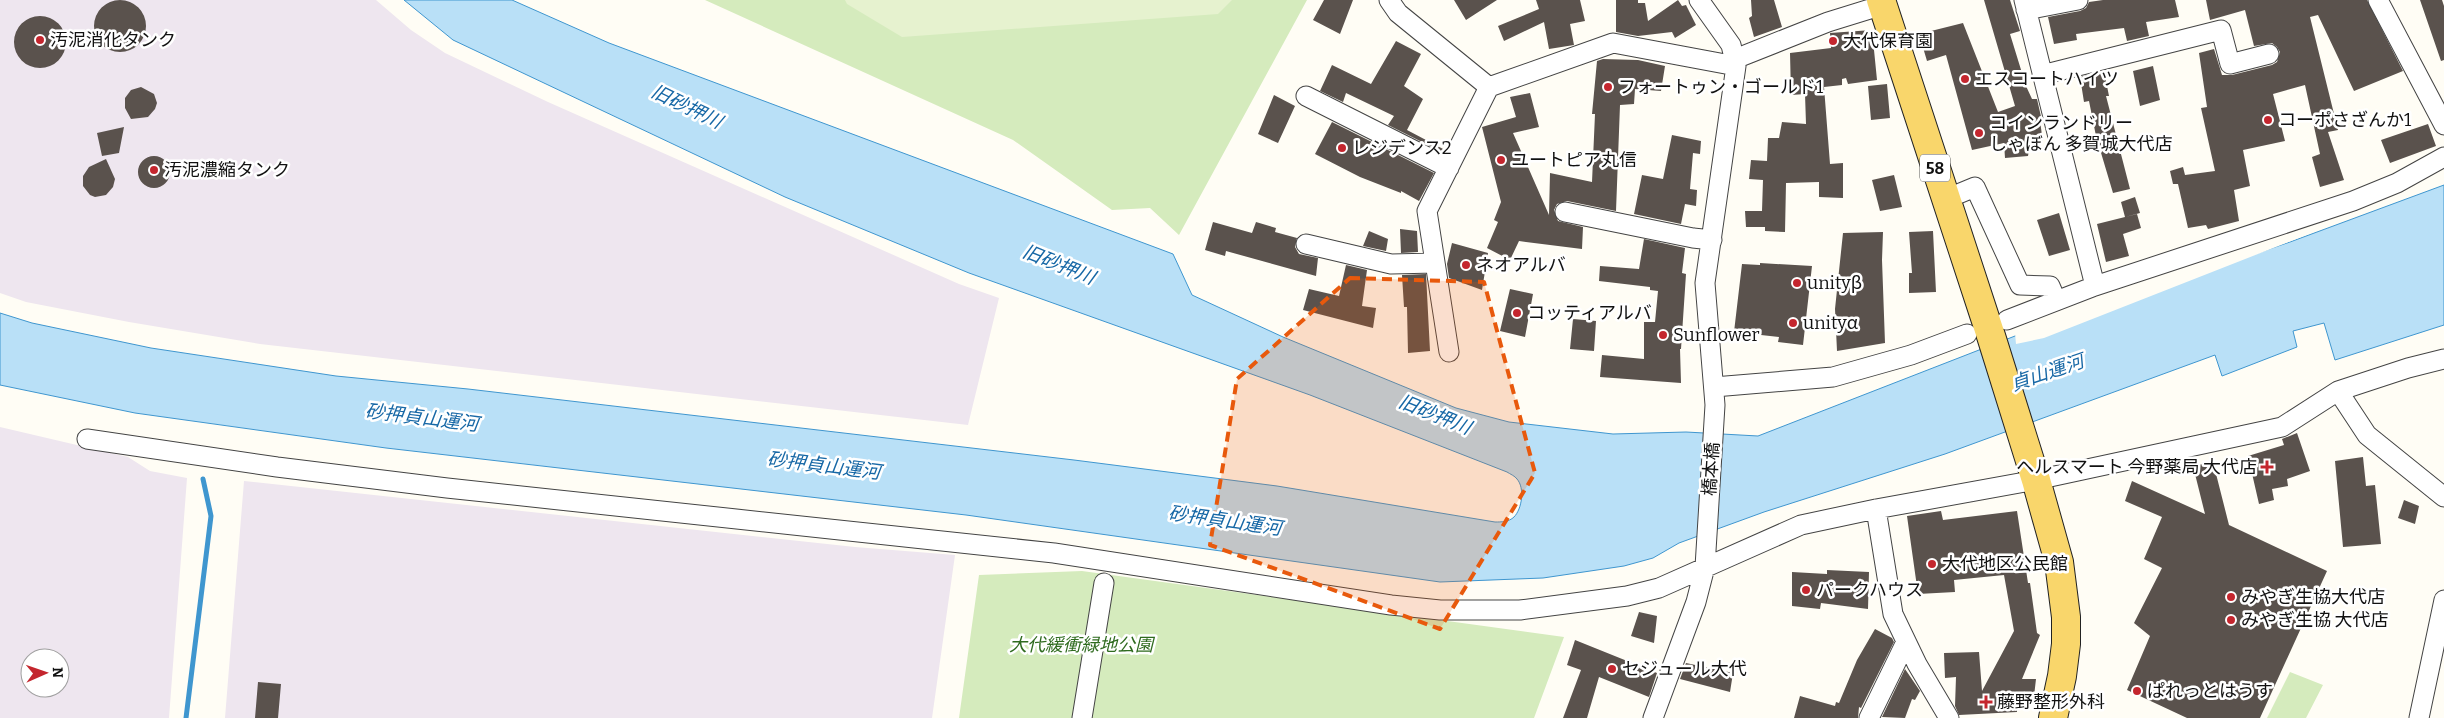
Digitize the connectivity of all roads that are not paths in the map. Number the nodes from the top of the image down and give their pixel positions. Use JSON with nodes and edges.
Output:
{"nodes":[{"id":1,"x":1390,"y":0,"type":"edge"},
{"id":2,"x":1699,"y":0,"type":"edge"},
{"id":3,"x":2078,"y":0,"type":"edge"},
{"id":4,"x":2378,"y":0,"type":"edge"},
{"id":5,"x":1882,"y":3,"type":"edge"},
{"id":6,"x":2025,"y":5,"type":"edge"},
{"id":7,"x":2269,"y":54,"type":"dead end"},
{"id":8,"x":1736,"y":63,"type":"junction"},
{"id":9,"x":2042,"y":75,"type":"junction"},
{"id":10,"x":1489,"y":87,"type":"junction"},
{"id":11,"x":1306,"y":96,"type":"dead end"},
{"id":12,"x":2444,"y":125,"type":"edge"},
{"id":13,"x":2444,"y":157,"type":"edge"},
{"id":14,"x":1449,"y":168,"type":"junction"},
{"id":15,"x":1946,"y":199,"type":"junction"},
{"id":16,"x":1564,"y":212,"type":"dead end"},
{"id":17,"x":1712,"y":240,"type":"junction"},
{"id":18,"x":1306,"y":244,"type":"dead end"},
{"id":19,"x":1435,"y":263,"type":"junction"},
{"id":20,"x":2095,"y":286,"type":"junction"},
{"id":21,"x":2056,"y":300,"type":"junction"},
{"id":22,"x":1988,"y":330,"type":"junction"},
{"id":23,"x":1449,"y":352,"type":"dead end"},
{"id":24,"x":2444,"y":359,"type":"edge"},
{"id":25,"x":2338,"y":391,"type":"junction"},
{"id":26,"x":1715,"y":396,"type":"junction"},
{"id":27,"x":87,"y":439,"type":"dead end"},
{"id":28,"x":2036,"y":480,"type":"junction"},
{"id":29,"x":2444,"y":497,"type":"edge"},
{"id":30,"x":1876,"y":509,"type":"junction"},
{"id":31,"x":1704,"y":567,"type":"junction"},
{"id":32,"x":1104,"y":584,"type":"dead end"},
{"id":33,"x":2444,"y":600,"type":"edge"},
{"id":34,"x":1906,"y":642,"type":"junction"},
{"id":35,"x":1082,"y":718,"type":"edge"},
{"id":36,"x":1653,"y":718,"type":"edge"},
{"id":37,"x":1869,"y":718,"type":"edge"},
{"id":38,"x":1949,"y":718,"type":"edge"},
{"id":39,"x":2053,"y":718,"type":"edge"},
{"id":40,"x":2419,"y":718,"type":"edge"}],
"edges":[{"from":1,"to":10,"type":"street"},
{"from":2,"to":8,"type":"street"},
{"from":3,"to":6,"type":"street"},
{"from":4,"to":12,"type":"street"},
{"from":5,"to":8,"type":"street"},
{"from":5,"to":15,"type":"main road","number":"58"},
{"from":6,"to":9,"type":"street"},
{"from":7,"to":9,"type":"street"},
{"from":8,"to":10,"type":"street"},
{"from":8,"to":17,"type":"street","name":"橋本橋"},
{"from":9,"to":20,"type":"street"},
{"from":10,"to":14,"type":"street"},
{"from":11,"to":14,"type":"street"},
{"from":13,"to":20,"type":"street"},
{"from":14,"to":19,"type":"street"},
{"from":15,"to":21,"type":"street"},
{"from":15,"to":22,"type":"main road","number":"58"},
{"from":16,"to":17,"type":"street"},
{"from":17,"to":26,"type":"street","name":"橋本橋"},
{"from":18,"to":19,"type":"street"},
{"from":19,"to":23,"type":"street"},
{"from":20,"to":21,"type":"street"},
{"from":21,"to":22,"type":"street"},
{"from":22,"to":26,"type":"street"},
{"from":22,"to":28,"type":"main road","number":"58"},
{"from":24,"to":25,"type":"street"},
{"from":25,"to":28,"type":"street"},
{"from":25,"to":29,"type":"street"},
{"from":26,"to":31,"type":"street","name":"橋本橋"},
{"from":27,"to":31,"type":"street"},
{"from":28,"to":30,"type":"street"},
{"from":28,"to":39,"type":"main road","number":"58"},
{"from":30,"to":31,"type":"street"},
{"from":30,"to":34,"type":"street"},
{"from":31,"to":36,"type":"street","name":"橋本橋"},
{"from":32,"to":35,"type":"street"},
{"from":33,"to":40,"type":"street"},
{"from":34,"to":37,"type":"street"},
{"from":34,"to":38,"type":"street"}]}
